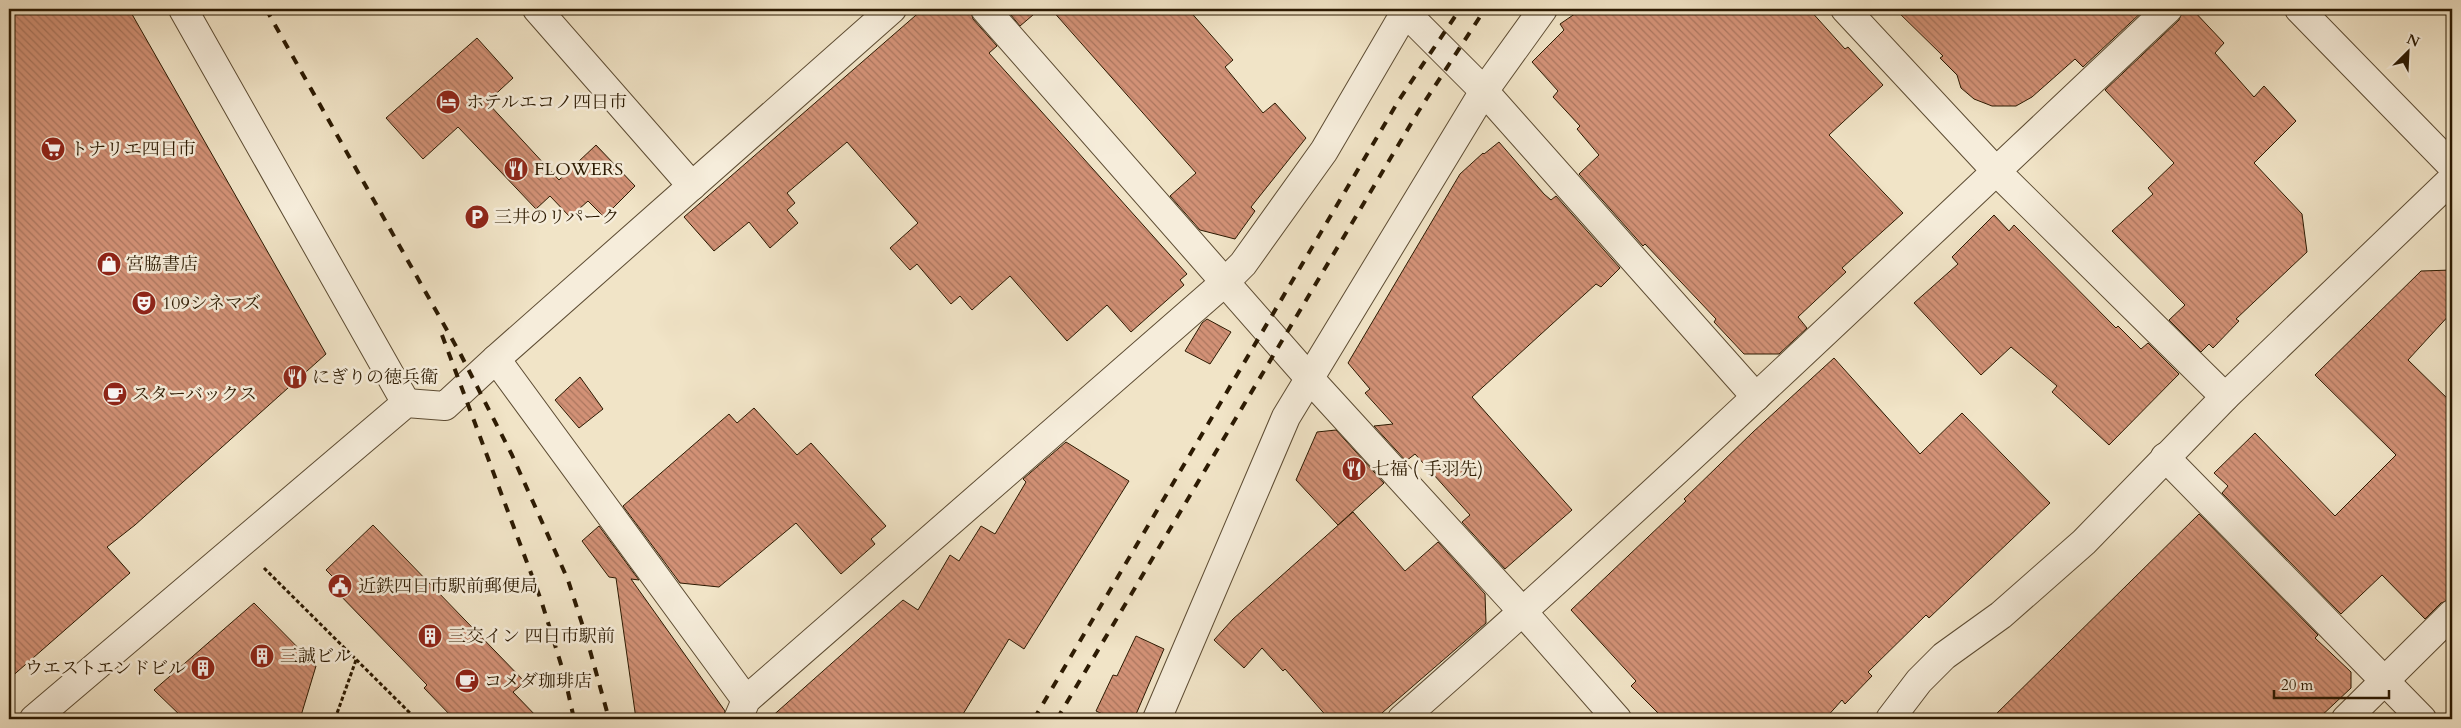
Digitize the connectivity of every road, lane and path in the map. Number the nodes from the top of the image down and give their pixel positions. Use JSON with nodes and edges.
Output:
{"nodes":[{"id":1,"x":182,"y":9,"type":"edge"},
{"id":2,"x":537,"y":9,"type":"edge"},
{"id":3,"x":892,"y":9,"type":"edge"},
{"id":4,"x":985,"y":9,"type":"edge"},
{"id":5,"x":1543,"y":9,"type":"edge"},
{"id":6,"x":1845,"y":9,"type":"edge"},
{"id":7,"x":2168,"y":9,"type":"edge"},
{"id":8,"x":2299,"y":9,"type":"edge"},
{"id":9,"x":1405,"y":10,"type":"edge"},
{"id":10,"x":1484,"y":91,"type":"junction"},
{"id":11,"x":2452,"y":166,"type":"edge"},
{"id":12,"x":1996,"y":171,"type":"junction"},
{"id":13,"x":2452,"y":179,"type":"edge"},
{"id":14,"x":692,"y":186,"type":"junction"},
{"id":15,"x":1226,"y":282,"type":"junction"},
{"id":16,"x":496,"y":359,"type":"junction"},
{"id":17,"x":1310,"y":379,"type":"junction"},
{"id":18,"x":1756,"y":397,"type":"junction"},
{"id":19,"x":2226,"y":397,"type":"junction"},
{"id":20,"x":406,"y":403,"type":"junction"},
{"id":21,"x":2165,"y":457,"type":"junction"},
{"id":22,"x":242,"y":542,"type":"junction"},
{"id":23,"x":1523,"y":612,"type":"junction"},
{"id":24,"x":2452,"y":614,"type":"edge"},
{"id":25,"x":356,"y":660,"type":"junction"},
{"id":26,"x":2383,"y":682,"type":"junction"},
{"id":27,"x":742,"y":710,"type":"edge"},
{"id":28,"x":34,"y":719,"type":"edge"},
{"id":29,"x":335,"y":719,"type":"edge"},
{"id":30,"x":416,"y":719,"type":"edge"},
{"id":31,"x":1157,"y":719,"type":"edge"},
{"id":32,"x":1402,"y":719,"type":"edge"},
{"id":33,"x":1617,"y":719,"type":"edge"},
{"id":34,"x":1890,"y":719,"type":"edge"},
{"id":35,"x":2346,"y":719,"type":"edge"},
{"id":36,"x":2422,"y":719,"type":"edge"}],
"edges":[{"from":1,"to":20,"type":"street"},
{"from":2,"to":14,"type":"street"},
{"from":3,"to":14,"type":"street"},
{"from":4,"to":15,"type":"street"},
{"from":5,"to":10,"type":"street"},
{"from":6,"to":12,"type":"street"},
{"from":7,"to":12,"type":"street"},
{"from":8,"to":11,"type":"street"},
{"from":9,"to":10,"type":"street"},
{"from":9,"to":15,"type":"street"},
{"from":10,"to":17,"type":"street"},
{"from":10,"to":18,"type":"street"},
{"from":12,"to":18,"type":"street"},
{"from":12,"to":19,"type":"street"},
{"from":13,"to":19,"type":"street"},
{"from":14,"to":16,"type":"street"},
{"from":15,"to":17,"type":"street"},
{"from":15,"to":27,"type":"street"},
{"from":16,"to":20,"type":"street"},
{"from":16,"to":27,"type":"street"},
{"from":17,"to":23,"type":"street"},
{"from":17,"to":31,"type":"street"},
{"from":18,"to":23,"type":"street"},
{"from":19,"to":21,"type":"street"},
{"from":20,"to":22,"type":"street"},
{"from":21,"to":26,"type":"street"},
{"from":21,"to":34,"type":"street"},
{"from":22,"to":25,"type":"path"},
{"from":22,"to":28,"type":"street"},
{"from":23,"to":32,"type":"street"},
{"from":23,"to":33,"type":"street"},
{"from":24,"to":26,"type":"street"},
{"from":25,"to":29,"type":"path"},
{"from":25,"to":30,"type":"path"},
{"from":26,"to":35,"type":"street"},
{"from":26,"to":36,"type":"street"}]}
